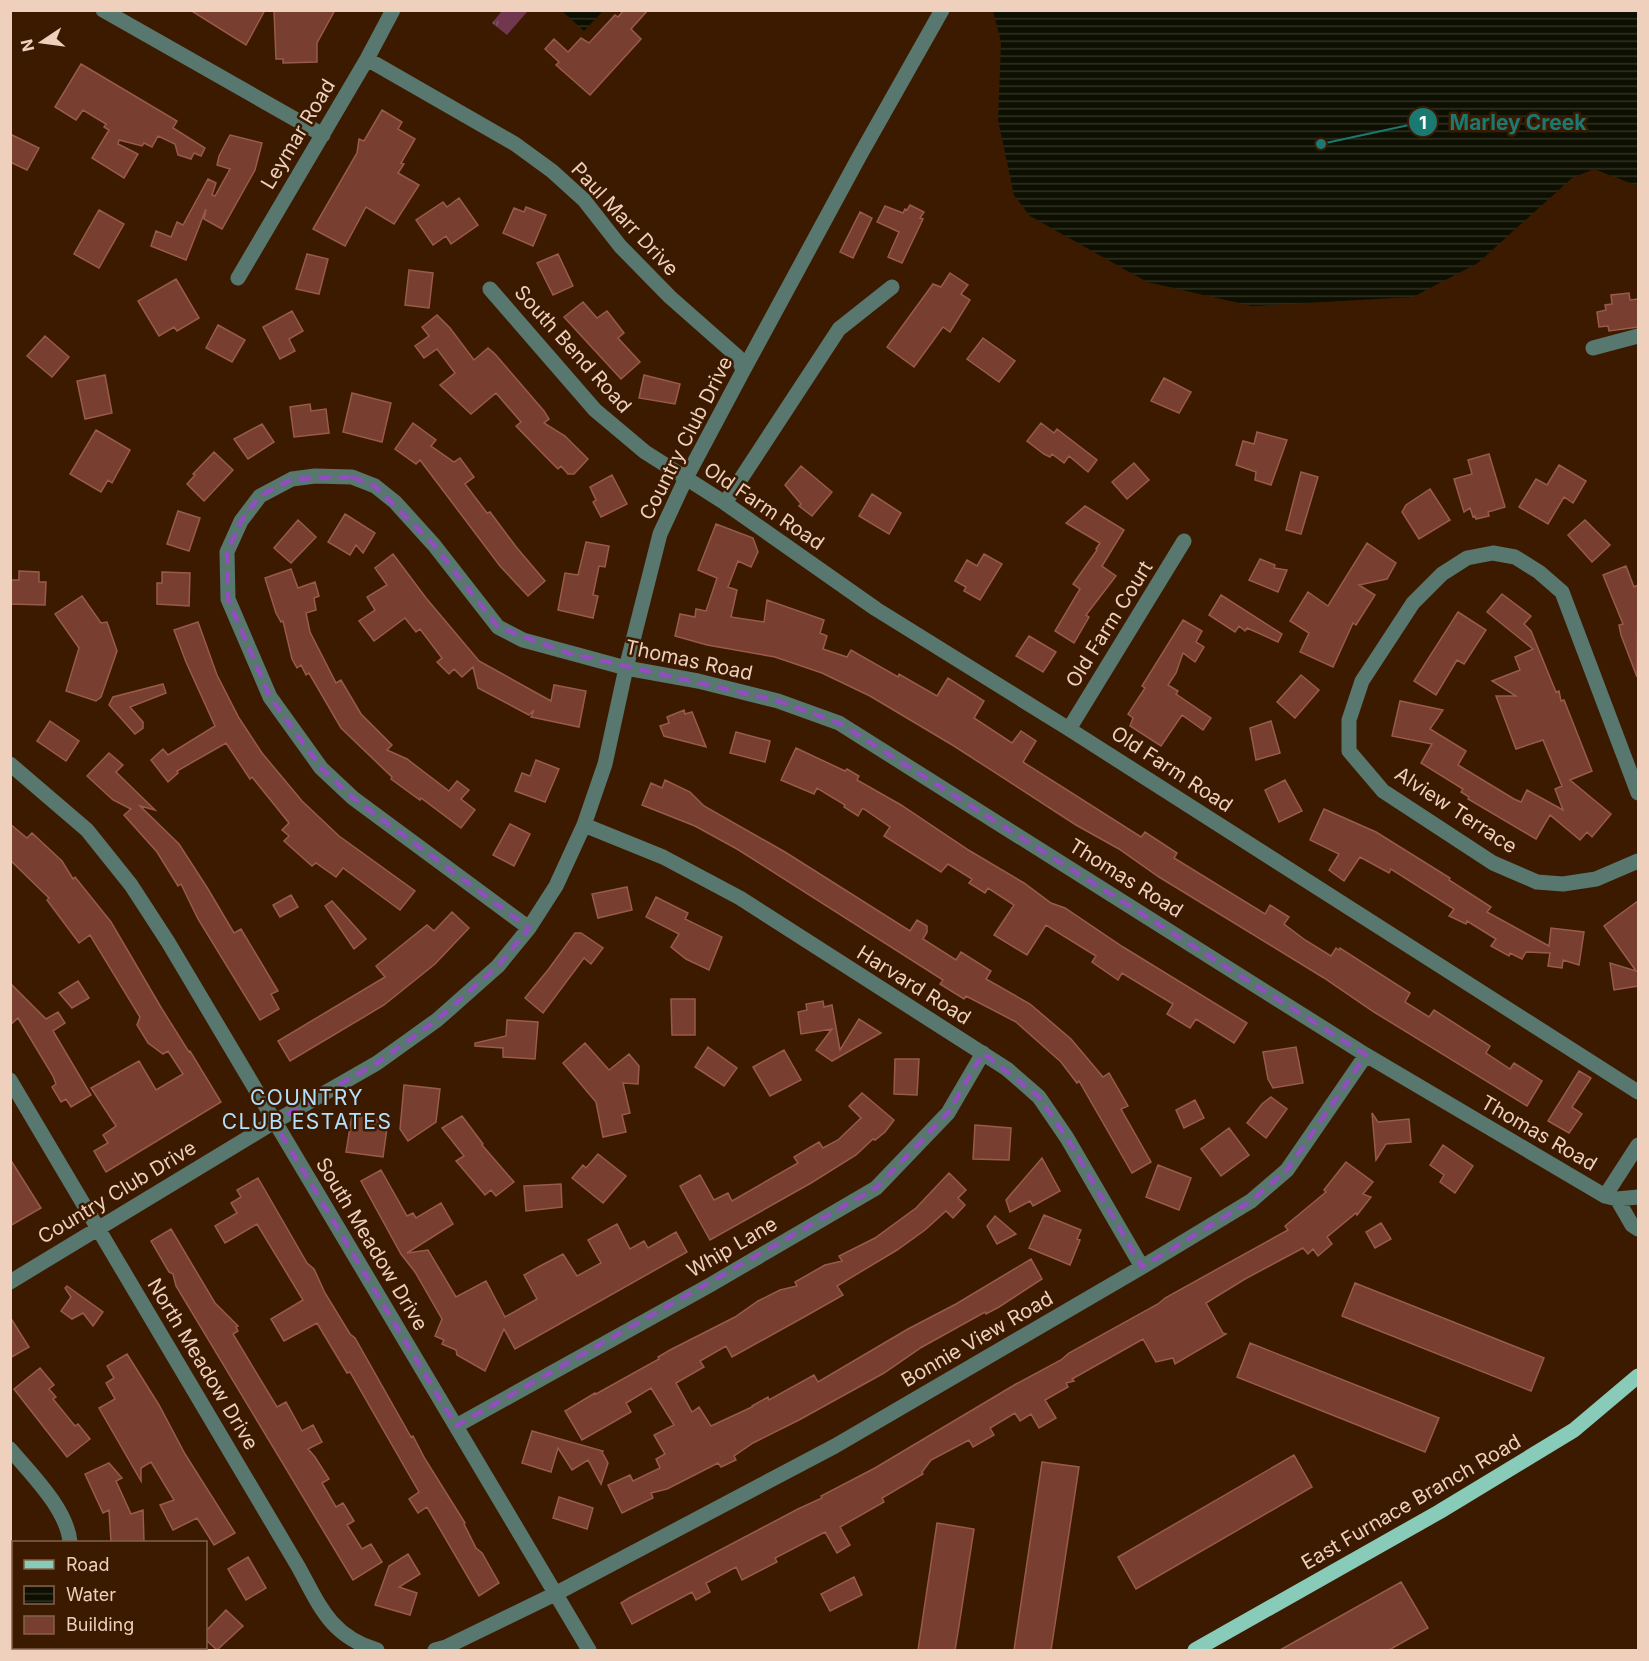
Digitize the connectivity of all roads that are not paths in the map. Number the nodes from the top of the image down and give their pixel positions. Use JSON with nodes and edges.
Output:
{"nodes":[{"id":1,"x":103,"y":10,"type":"edge"},
{"id":2,"x":393,"y":10,"type":"edge"},
{"id":3,"x":942,"y":10,"type":"edge"},
{"id":4,"x":367,"y":59,"type":"junction"},
{"id":5,"x":322,"y":135,"type":"junction"},
{"id":6,"x":238,"y":278,"type":"dead end"},
{"id":7,"x":892,"y":287,"type":"dead end"},
{"id":8,"x":490,"y":289,"type":"dead end"},
{"id":9,"x":1638,"y":336,"type":"edge"},
{"id":10,"x":1593,"y":348,"type":"dead end"},
{"id":11,"x":743,"y":371,"type":"junction"},
{"id":12,"x":686,"y":478,"type":"junction"},
{"id":13,"x":725,"y":503,"type":"junction"},
{"id":14,"x":1184,"y":541,"type":"dead end"},
{"id":15,"x":626,"y":668,"type":"junction"},
{"id":16,"x":1069,"y":729,"type":"junction"},
{"id":17,"x":10,"y":764,"type":"edge"},
{"id":18,"x":1638,"y":793,"type":"edge"},
{"id":19,"x":584,"y":825,"type":"junction"},
{"id":20,"x":1638,"y":861,"type":"edge"},
{"id":21,"x":529,"y":928,"type":"junction"},
{"id":22,"x":982,"y":1053,"type":"junction"},
{"id":23,"x":1366,"y":1055,"type":"junction"},
{"id":24,"x":10,"y":1080,"type":"edge"},
{"id":25,"x":1638,"y":1092,"type":"edge"},
{"id":26,"x":274,"y":1122,"type":"junction"},
{"id":27,"x":1638,"y":1145,"type":"edge"},
{"id":28,"x":1611,"y":1197,"type":"junction"},
{"id":29,"x":1638,"y":1197,"type":"edge"},
{"id":30,"x":97,"y":1228,"type":"junction"},
{"id":31,"x":1638,"y":1229,"type":"edge"},
{"id":32,"x":1142,"y":1267,"type":"junction"},
{"id":33,"x":10,"y":1281,"type":"edge"},
{"id":34,"x":1638,"y":1376,"type":"edge"},
{"id":35,"x":456,"y":1426,"type":"junction"},
{"id":36,"x":10,"y":1449,"type":"edge"},
{"id":37,"x":70,"y":1541,"type":"edge"},
{"id":38,"x":555,"y":1594,"type":"junction"},
{"id":39,"x":377,"y":1650,"type":"edge"},
{"id":40,"x":435,"y":1650,"type":"edge"},
{"id":41,"x":589,"y":1650,"type":"edge"},
{"id":42,"x":1195,"y":1650,"type":"edge"}],
"edges":[{"from":1,"to":5,"type":"street"},
{"from":2,"to":4,"type":"street","name":"Leymar Road"},
{"from":3,"to":11,"type":"street","name":"Country Club Drive"},
{"from":4,"to":5,"type":"street","name":"Leymar Road"},
{"from":4,"to":11,"type":"street","name":"Paul Marr Drive"},
{"from":5,"to":6,"type":"street","name":"Leymar Road"},
{"from":7,"to":13,"type":"street"},
{"from":8,"to":12,"type":"street","name":"South Bend Road"},
{"from":9,"to":10,"type":"street"},
{"from":11,"to":12,"type":"street","name":"Country Club Drive"},
{"from":12,"to":13,"type":"street","name":"Old Farm Road"},
{"from":12,"to":15,"type":"street","name":"Country Club Drive"},
{"from":13,"to":16,"type":"street","name":"Old Farm Road"},
{"from":14,"to":16,"type":"street","name":"Old Farm Court"},
{"from":15,"to":19,"type":"street","name":"Country Club Drive"},
{"from":15,"to":21,"type":"street","name":"Thomas Road"},
{"from":15,"to":23,"type":"street","name":"Thomas Road"},
{"from":16,"to":25,"type":"street","name":"Old Farm Road"},
{"from":17,"to":26,"type":"street","name":"South Meadow Drive"},
{"from":18,"to":20,"type":"street","name":"Alview Terrace"},
{"from":19,"to":21,"type":"street","name":"Country Club Drive"},
{"from":19,"to":22,"type":"street","name":"Harvard Road"},
{"from":21,"to":26,"type":"street","name":"Country Club Drive"},
{"from":22,"to":32,"type":"street","name":"Harvard Road"},
{"from":22,"to":35,"type":"street","name":"Whip Lane"},
{"from":23,"to":28,"type":"street","name":"Thomas Road"},
{"from":23,"to":32,"type":"street","name":"Bonnie View Road"},
{"from":24,"to":30,"type":"street","name":"North Meadow Drive"},
{"from":26,"to":30,"type":"street","name":"Country Club Drive"},
{"from":26,"to":35,"type":"street","name":"South Meadow Drive"},
{"from":27,"to":28,"type":"street"},
{"from":28,"to":29,"type":"street"},
{"from":28,"to":31,"type":"street","name":"Thomas Road"},
{"from":30,"to":33,"type":"street","name":"Country Club Drive"},
{"from":30,"to":39,"type":"street","name":"North Meadow Drive"},
{"from":32,"to":38,"type":"street","name":"Bonnie View Road"},
{"from":34,"to":42,"type":"main road","name":"East Furnace Branch Road"},
{"from":35,"to":38,"type":"street","name":"South Meadow Drive"},
{"from":36,"to":37,"type":"street"},
{"from":38,"to":40,"type":"street"},
{"from":38,"to":41,"type":"street","name":"South Meadow Drive"}]}
